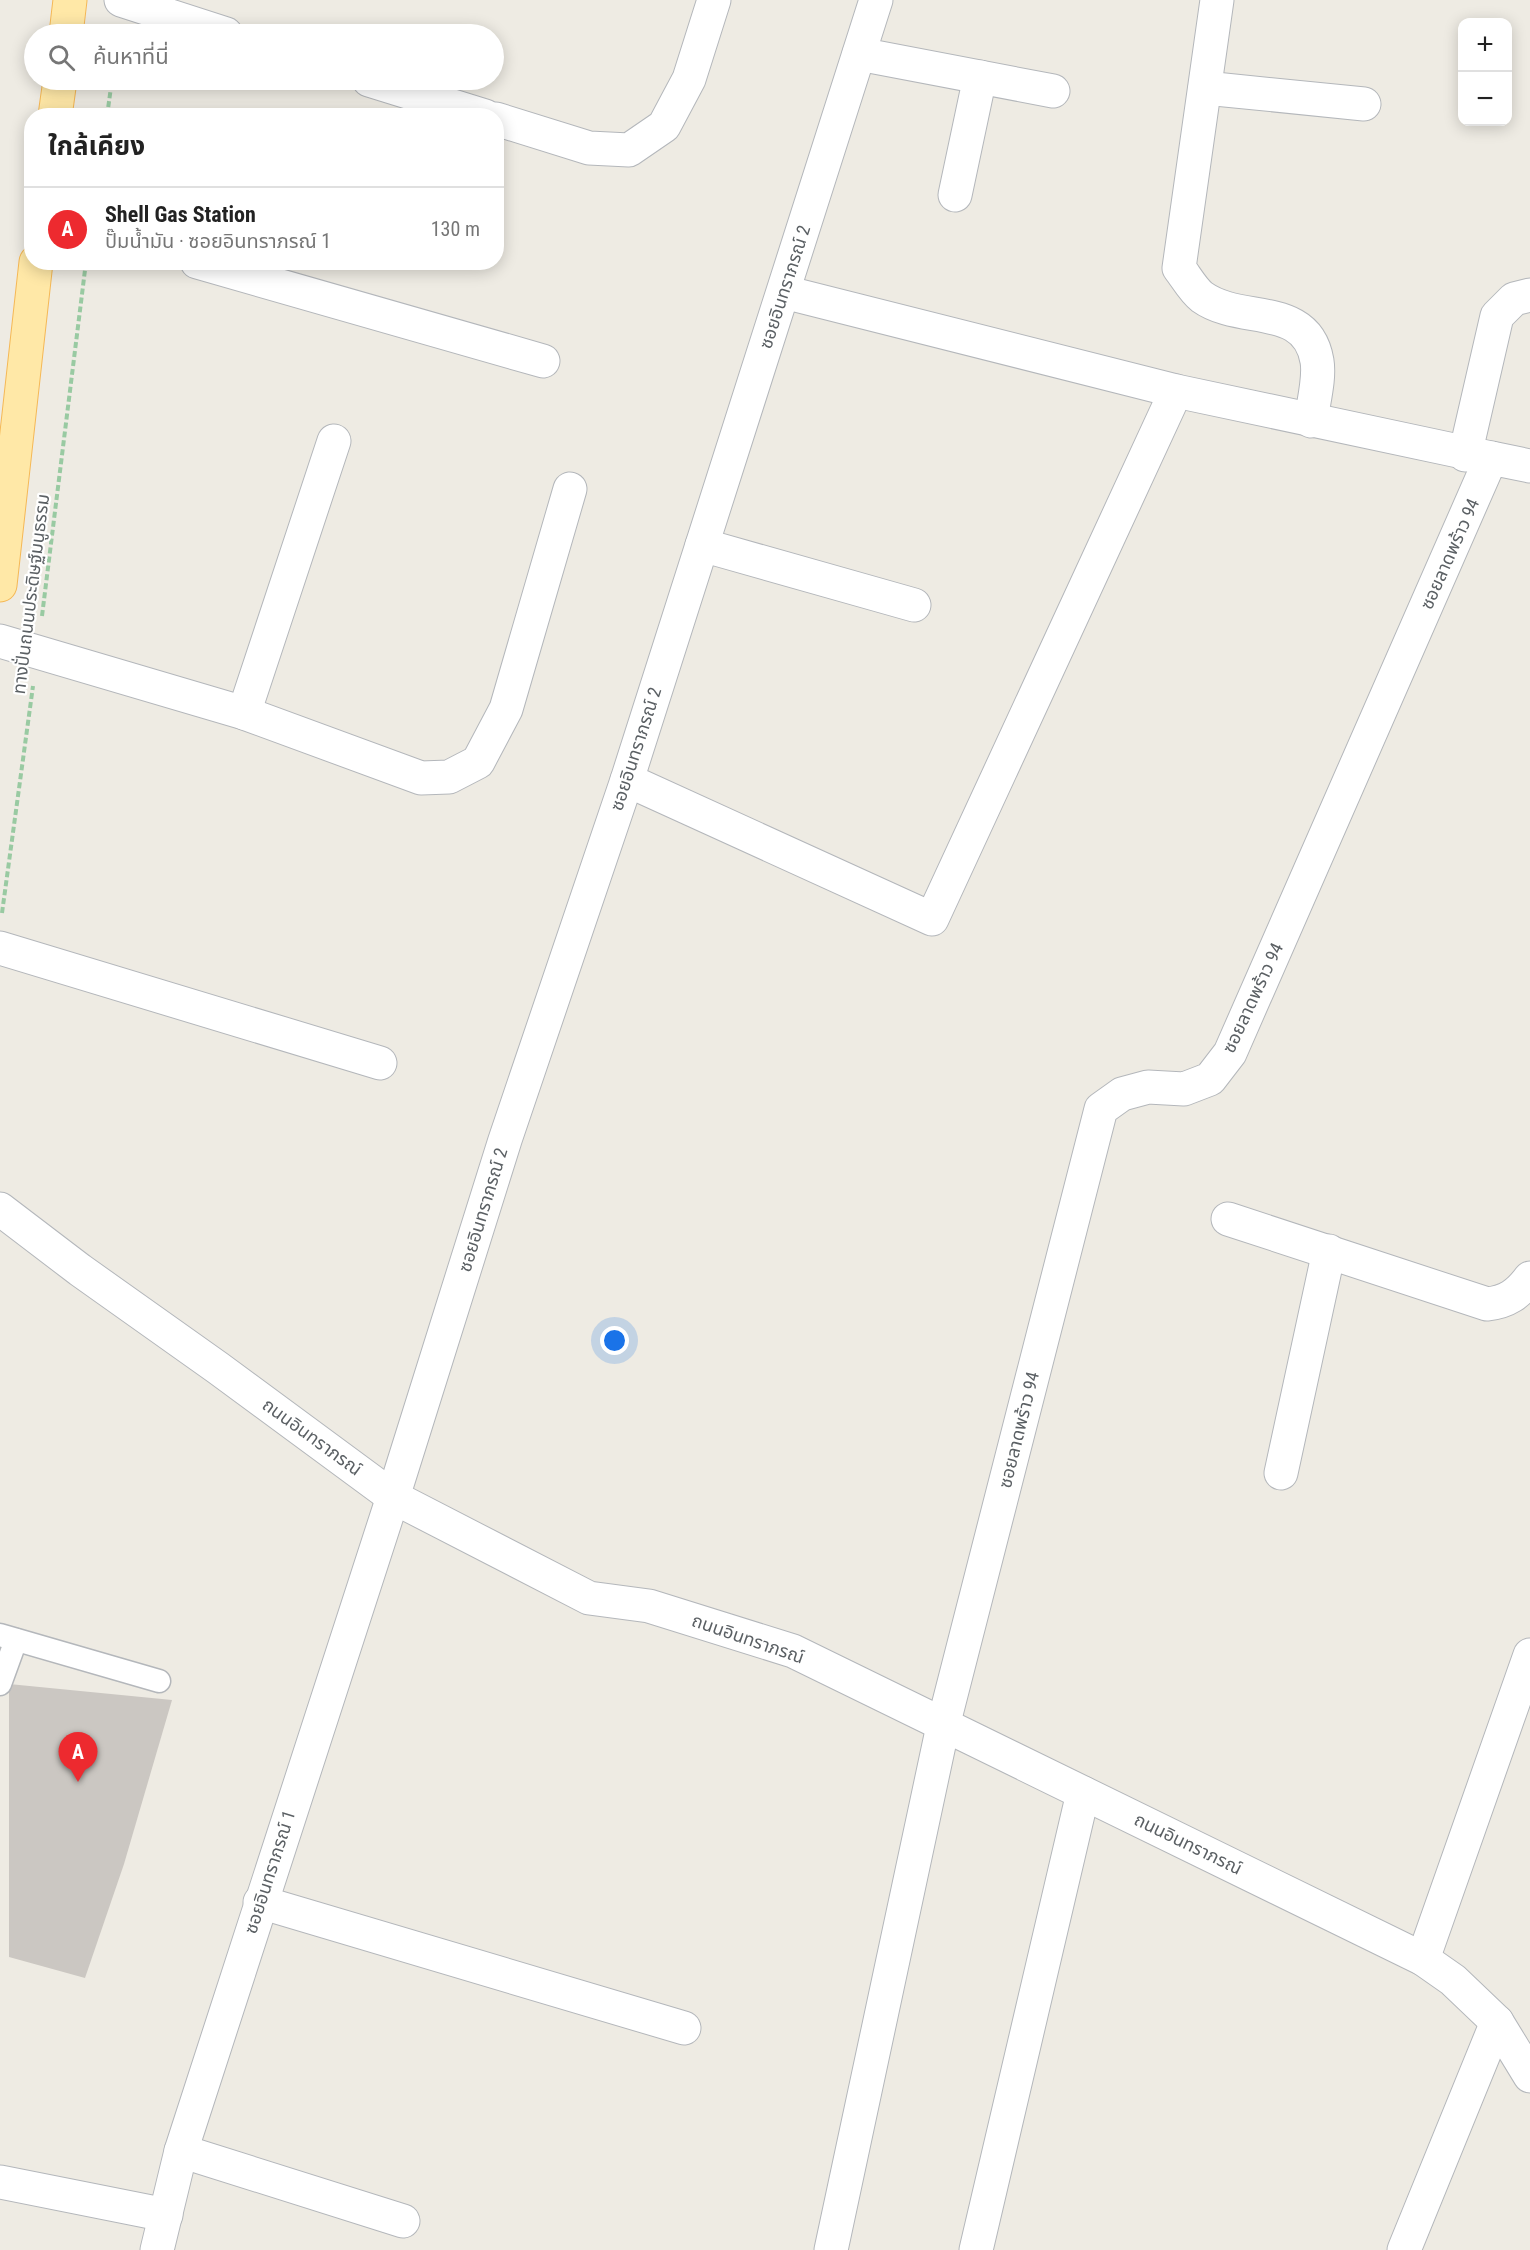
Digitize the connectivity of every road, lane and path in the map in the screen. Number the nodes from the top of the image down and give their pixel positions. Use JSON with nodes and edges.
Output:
{"nodes":[{"id":1,"x":70,"y":0,"type":"edge"},
{"id":2,"x":121,"y":0,"type":"edge"},
{"id":3,"x":714,"y":0,"type":"edge"},
{"id":4,"x":876,"y":0,"type":"edge"},
{"id":5,"x":1216,"y":0,"type":"edge"},
{"id":6,"x":67,"y":24,"type":"edge"},
{"id":7,"x":195,"y":24,"type":"edge"},
{"id":8,"x":859,"y":54,"type":"junction"},
{"id":9,"x":980,"y":77,"type":"junction"},
{"id":10,"x":1205,"y":88,"type":"junction"},
{"id":11,"x":59,"y":90,"type":"edge"},
{"id":12,"x":111,"y":90,"type":"edge"},
{"id":13,"x":401,"y":90,"type":"edge"},
{"id":14,"x":1053,"y":92,"type":"dead end"},
{"id":15,"x":1364,"y":104,"type":"dead end"},
{"id":16,"x":56,"y":108,"type":"edge"},
{"id":17,"x":108,"y":108,"type":"edge"},
{"id":18,"x":459,"y":108,"type":"edge"},
{"id":19,"x":504,"y":121,"type":"edge"},
{"id":20,"x":955,"y":195,"type":"dead end"},
{"id":21,"x":35,"y":270,"type":"edge"},
{"id":22,"x":85,"y":270,"type":"edge"},
{"id":23,"x":225,"y":270,"type":"edge"},
{"id":24,"x":784,"y":292,"type":"junction"},
{"id":25,"x":1530,"y":295,"type":"edge"},
{"id":26,"x":543,"y":360,"type":"dead end"},
{"id":27,"x":1176,"y":391,"type":"junction"},
{"id":28,"x":1311,"y":421,"type":"junction"},
{"id":29,"x":334,"y":441,"type":"dead end"},
{"id":30,"x":1478,"y":456,"type":"junction"},
{"id":31,"x":1530,"y":466,"type":"edge"},
{"id":32,"x":570,"y":489,"type":"dead end"},
{"id":33,"x":702,"y":545,"type":"junction"},
{"id":34,"x":0,"y":585,"type":"edge"},
{"id":35,"x":914,"y":605,"type":"dead end"},
{"id":36,"x":0,"y":641,"type":"edge"},
{"id":37,"x":37,"y":652,"type":"junction"},
{"id":38,"x":244,"y":712,"type":"junction"},
{"id":39,"x":627,"y":780,"type":"junction"},
{"id":40,"x":1,"y":932,"type":"edge"},
{"id":41,"x":380,"y":1063,"type":"dead end"},
{"id":42,"x":0,"y":1209,"type":"edge"},
{"id":43,"x":1228,"y":1219,"type":"dead end"},
{"id":44,"x":1329,"y":1251,"type":"junction"},
{"id":45,"x":1530,"y":1278,"type":"edge"},
{"id":46,"x":1281,"y":1473,"type":"dead end"},
{"id":47,"x":393,"y":1497,"type":"junction"},
{"id":48,"x":8,"y":1638,"type":"edge"},
{"id":49,"x":1530,"y":1655,"type":"edge"},
{"id":50,"x":159,"y":1681,"type":"dead end"},
{"id":51,"x":0,"y":1684,"type":"edge"},
{"id":52,"x":943,"y":1726,"type":"junction"},
{"id":53,"x":1083,"y":1793,"type":"junction"},
{"id":54,"x":261,"y":1902,"type":"junction"},
{"id":55,"x":1423,"y":1959,"type":"junction"},
{"id":56,"x":1497,"y":2022,"type":"junction"},
{"id":57,"x":684,"y":2028,"type":"dead end"},
{"id":58,"x":1530,"y":2076,"type":"edge"},
{"id":59,"x":181,"y":2151,"type":"junction"},
{"id":60,"x":0,"y":2182,"type":"edge"},
{"id":61,"x":166,"y":2215,"type":"junction"},
{"id":62,"x":403,"y":2221,"type":"dead end"},
{"id":63,"x":158,"y":2250,"type":"edge"},
{"id":64,"x":831,"y":2250,"type":"edge"},
{"id":65,"x":976,"y":2250,"type":"edge"},
{"id":66,"x":1404,"y":2250,"type":"edge"}],
"edges":[{"from":1,"to":6,"type":"main road"},
{"from":2,"to":7,"type":"street"},
{"from":3,"to":19,"type":"street"},
{"from":4,"to":8,"type":"street","name":"ซอยอินทราภรณ์ 2"},
{"from":5,"to":10,"type":"street"},
{"from":8,"to":9,"type":"street"},
{"from":8,"to":24,"type":"street","name":"ซอยอินทราภรณ์ 2"},
{"from":9,"to":14,"type":"street"},
{"from":9,"to":20,"type":"street"},
{"from":10,"to":15,"type":"street"},
{"from":10,"to":28,"type":"street"},
{"from":11,"to":16,"type":"main road"},
{"from":12,"to":17,"type":"path"},
{"from":13,"to":18,"type":"street"},
{"from":21,"to":34,"type":"main road"},
{"from":22,"to":37,"type":"path","name":"ทางปั่นถนนประดิษฐ์มนูธรรม"},
{"from":23,"to":26,"type":"street"},
{"from":24,"to":27,"type":"street"},
{"from":24,"to":33,"type":"street","name":"ซอยอินทราภรณ์ 2"},
{"from":25,"to":30,"type":"street","name":"ซอยลาดพร้าว 94"},
{"from":27,"to":28,"type":"street"},
{"from":27,"to":39,"type":"street"},
{"from":28,"to":30,"type":"street"},
{"from":29,"to":38,"type":"street"},
{"from":30,"to":31,"type":"street"},
{"from":30,"to":52,"type":"street","name":"ซอยลาดพร้าว 94"},
{"from":32,"to":38,"type":"street"},
{"from":33,"to":35,"type":"street"},
{"from":33,"to":39,"type":"street","name":"ซอยอินทราภรณ์ 2"},
{"from":36,"to":37,"type":"street"},
{"from":37,"to":38,"type":"street"},
{"from":37,"to":40,"type":"path","name":"ทางปั่นถนนประดิษฐ์มนูธรรม"},
{"from":39,"to":47,"type":"street","name":"ซอยอินทราภรณ์ 2"},
{"from":40,"to":41,"type":"street"},
{"from":42,"to":47,"type":"street","name":"ถนนอินทราภรณ์"},
{"from":43,"to":44,"type":"street"},
{"from":44,"to":45,"type":"street"},
{"from":44,"to":46,"type":"street"},
{"from":47,"to":52,"type":"street","name":"ถนนอินทราภรณ์"},
{"from":47,"to":54,"type":"street","name":"ซอยอินทราภรณ์ 1"},
{"from":48,"to":50,"type":"lane"},
{"from":48,"to":51,"type":"lane"},
{"from":49,"to":55,"type":"street"},
{"from":52,"to":53,"type":"street","name":"ถนนอินทราภรณ์"},
{"from":52,"to":64,"type":"street","name":"ซอยลาดพร้าว 94"},
{"from":53,"to":55,"type":"street","name":"ถนนอินทราภรณ์"},
{"from":53,"to":65,"type":"street"},
{"from":54,"to":57,"type":"street"},
{"from":54,"to":59,"type":"street","name":"ซอยอินทราภรณ์ 1"},
{"from":55,"to":56,"type":"street","name":"ถนนอินทราภรณ์"},
{"from":56,"to":58,"type":"street","name":"ถนนอินทราภรณ์"},
{"from":56,"to":66,"type":"street"},
{"from":59,"to":61,"type":"street","name":"ซอยอินทราภรณ์ 1"},
{"from":59,"to":62,"type":"street"},
{"from":60,"to":61,"type":"street"},
{"from":61,"to":63,"type":"street","name":"ซอยอินทราภรณ์ 1"}]}
